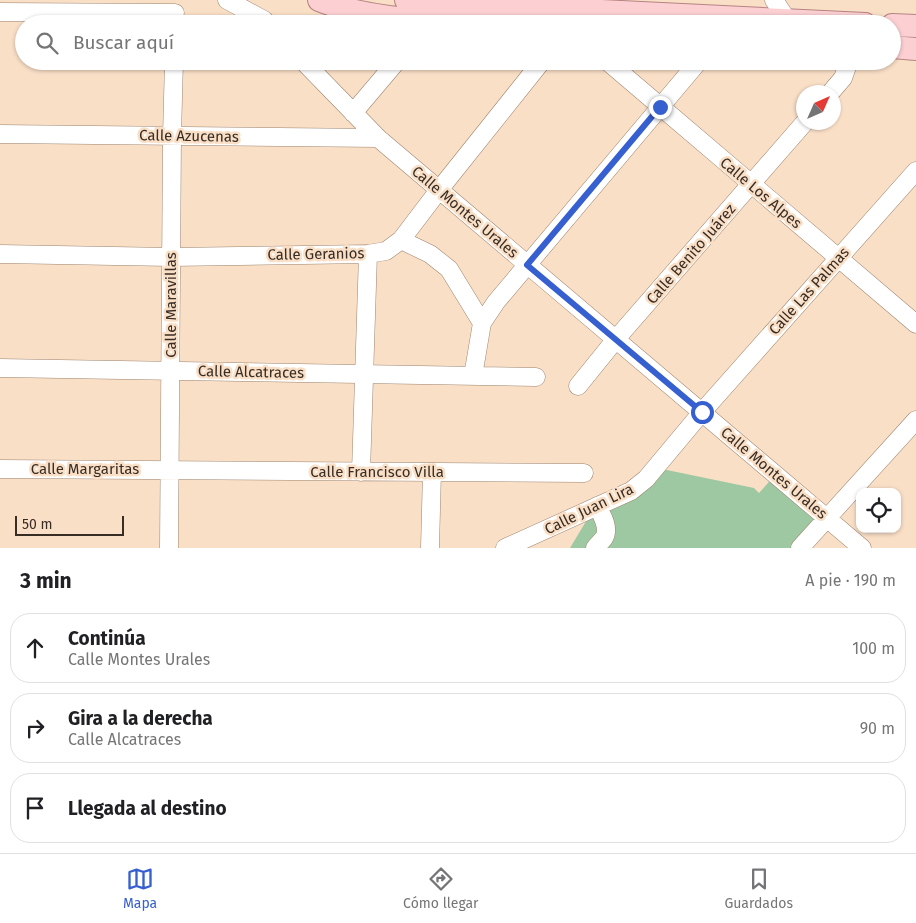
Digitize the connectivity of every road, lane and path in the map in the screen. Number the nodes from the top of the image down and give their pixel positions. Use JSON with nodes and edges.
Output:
{"nodes":[{"id":1,"x":227,"y":0,"type":"edge"},
{"id":2,"x":319,"y":0,"type":"edge"},
{"id":3,"x":406,"y":0,"type":"edge"},
{"id":4,"x":774,"y":0,"type":"edge"},
{"id":5,"x":0,"y":12,"type":"edge"},
{"id":6,"x":177,"y":12,"type":"edge"},
{"id":7,"x":255,"y":15,"type":"edge"},
{"id":8,"x":380,"y":15,"type":"edge"},
{"id":9,"x":671,"y":15,"type":"edge"},
{"id":10,"x":784,"y":15,"type":"edge"},
{"id":11,"x":901,"y":25,"type":"edge"},
{"id":12,"x":916,"y":26,"type":"edge"},
{"id":13,"x":174,"y":70,"type":"edge"},
{"id":14,"x":312,"y":70,"type":"edge"},
{"id":15,"x":390,"y":70,"type":"edge"},
{"id":16,"x":535,"y":70,"type":"edge"},
{"id":17,"x":617,"y":70,"type":"edge"},
{"id":18,"x":691,"y":70,"type":"edge"},
{"id":19,"x":846,"y":70,"type":"edge"},
{"id":20,"x":837,"y":85,"type":"edge"},
{"id":21,"x":660,"y":107,"type":"junction"},
{"id":22,"x":353,"y":113,"type":"junction"},
{"id":23,"x":798,"y":130,"type":"edge"},
{"id":24,"x":0,"y":134,"type":"edge"},
{"id":25,"x":172,"y":136,"type":"junction"},
{"id":26,"x":378,"y":138,"type":"junction"},
{"id":27,"x":916,"y":171,"type":"edge"},
{"id":28,"x":751,"y":184,"type":"junction"},
{"id":29,"x":439,"y":190,"type":"junction"},
{"id":30,"x":401,"y":240,"type":"junction"},
{"id":31,"x":0,"y":254,"type":"edge"},
{"id":32,"x":368,"y":254,"type":"junction"},
{"id":33,"x":171,"y":257,"type":"junction"},
{"id":34,"x":838,"y":258,"type":"junction"},
{"id":35,"x":527,"y":265,"type":"junction"},
{"id":36,"x":482,"y":323,"type":"junction"},
{"id":37,"x":916,"y":324,"type":"edge"},
{"id":38,"x":616,"y":340,"type":"junction"},
{"id":39,"x":0,"y":368,"type":"edge"},
{"id":40,"x":170,"y":371,"type":"junction"},
{"id":41,"x":365,"y":374,"type":"junction"},
{"id":42,"x":473,"y":376,"type":"junction"},
{"id":43,"x":536,"y":377,"type":"dead end"},
{"id":44,"x":578,"y":386,"type":"dead end"},
{"id":45,"x":702,"y":412,"type":"junction"},
{"id":46,"x":916,"y":420,"type":"edge"},
{"id":47,"x":0,"y":469,"type":"edge"},
{"id":48,"x":170,"y":470,"type":"junction"},
{"id":49,"x":362,"y":472,"type":"junction"},
{"id":50,"x":432,"y":472,"type":"junction"},
{"id":51,"x":584,"y":473,"type":"dead end"},
{"id":52,"x":597,"y":506,"type":"junction"},
{"id":53,"x":827,"y":518,"type":"junction"},
{"id":54,"x":169,"y":548,"type":"edge"},
{"id":55,"x":430,"y":548,"type":"edge"},
{"id":56,"x":505,"y":548,"type":"edge"},
{"id":57,"x":595,"y":548,"type":"edge"},
{"id":58,"x":800,"y":548,"type":"edge"},
{"id":59,"x":862,"y":548,"type":"edge"}],
"edges":[{"from":1,"to":7,"type":"street"},
{"from":2,"to":8,"type":"main road"},
{"from":3,"to":9,"type":"main road"},
{"from":4,"to":10,"type":"street"},
{"from":5,"to":6,"type":"street"},
{"from":11,"to":12,"type":"main road"},
{"from":13,"to":25,"type":"street","name":"Calle Maravillas"},
{"from":14,"to":22,"type":"street","name":"Calle Montes Urales"},
{"from":15,"to":22,"type":"street"},
{"from":16,"to":29,"type":"street","name":"Calle Geranios"},
{"from":17,"to":21,"type":"street","name":"Calle Los Alpes"},
{"from":18,"to":21,"type":"street"},
{"from":19,"to":20,"type":"street"},
{"from":21,"to":28,"type":"street","name":"Calle Los Alpes"},
{"from":21,"to":35,"type":"street"},
{"from":22,"to":26,"type":"street","name":"Calle Montes Urales"},
{"from":23,"to":28,"type":"street","name":"Calle Benito Juárez"},
{"from":24,"to":25,"type":"street","name":"Calle Azucenas"},
{"from":25,"to":26,"type":"street","name":"Calle Azucenas"},
{"from":25,"to":33,"type":"street","name":"Calle Maravillas"},
{"from":26,"to":29,"type":"street","name":"Calle Montes Urales"},
{"from":27,"to":34,"type":"street","name":"Calle Las Palmas"},
{"from":28,"to":34,"type":"street","name":"Calle Los Alpes"},
{"from":28,"to":38,"type":"street","name":"Calle Benito Juárez"},
{"from":29,"to":30,"type":"street","name":"Calle Geranios"},
{"from":29,"to":35,"type":"street","name":"Calle Montes Urales"},
{"from":30,"to":32,"type":"street","name":"Calle Geranios"},
{"from":30,"to":36,"type":"street"},
{"from":31,"to":33,"type":"street","name":"Calle Geranios"},
{"from":32,"to":33,"type":"street","name":"Calle Geranios"},
{"from":32,"to":41,"type":"street"},
{"from":33,"to":40,"type":"street","name":"Calle Maravillas"},
{"from":34,"to":37,"type":"street","name":"Calle Los Alpes"},
{"from":34,"to":45,"type":"street","name":"Calle Las Palmas"},
{"from":35,"to":36,"type":"street"},
{"from":35,"to":38,"type":"street","name":"Calle Montes Urales"},
{"from":36,"to":42,"type":"street"},
{"from":38,"to":44,"type":"street","name":"Calle Benito Juárez"},
{"from":38,"to":45,"type":"street","name":"Calle Montes Urales"},
{"from":39,"to":40,"type":"street","name":"Calle Alcatraces"},
{"from":40,"to":41,"type":"street","name":"Calle Alcatraces"},
{"from":40,"to":48,"type":"street","name":"Calle Maravillas"},
{"from":41,"to":42,"type":"street","name":"Calle Alcatraces"},
{"from":41,"to":49,"type":"street"},
{"from":42,"to":43,"type":"street","name":"Calle Alcatraces"},
{"from":45,"to":52,"type":"street","name":"Calle Juan Lira"},
{"from":45,"to":53,"type":"street","name":"Calle Montes Urales"},
{"from":46,"to":53,"type":"street"},
{"from":47,"to":48,"type":"street","name":"Calle Margaritas"},
{"from":48,"to":49,"type":"street","name":"Calle Francisco Villa"},
{"from":48,"to":54,"type":"street","name":"Calle Maravillas"},
{"from":49,"to":50,"type":"street","name":"Calle Francisco Villa"},
{"from":50,"to":51,"type":"street","name":"Calle Francisco Villa"},
{"from":50,"to":55,"type":"street"},
{"from":52,"to":56,"type":"street","name":"Calle Juan Lira"},
{"from":52,"to":57,"type":"street"},
{"from":53,"to":58,"type":"street"},
{"from":53,"to":59,"type":"street","name":"Calle Montes Urales"}]}
